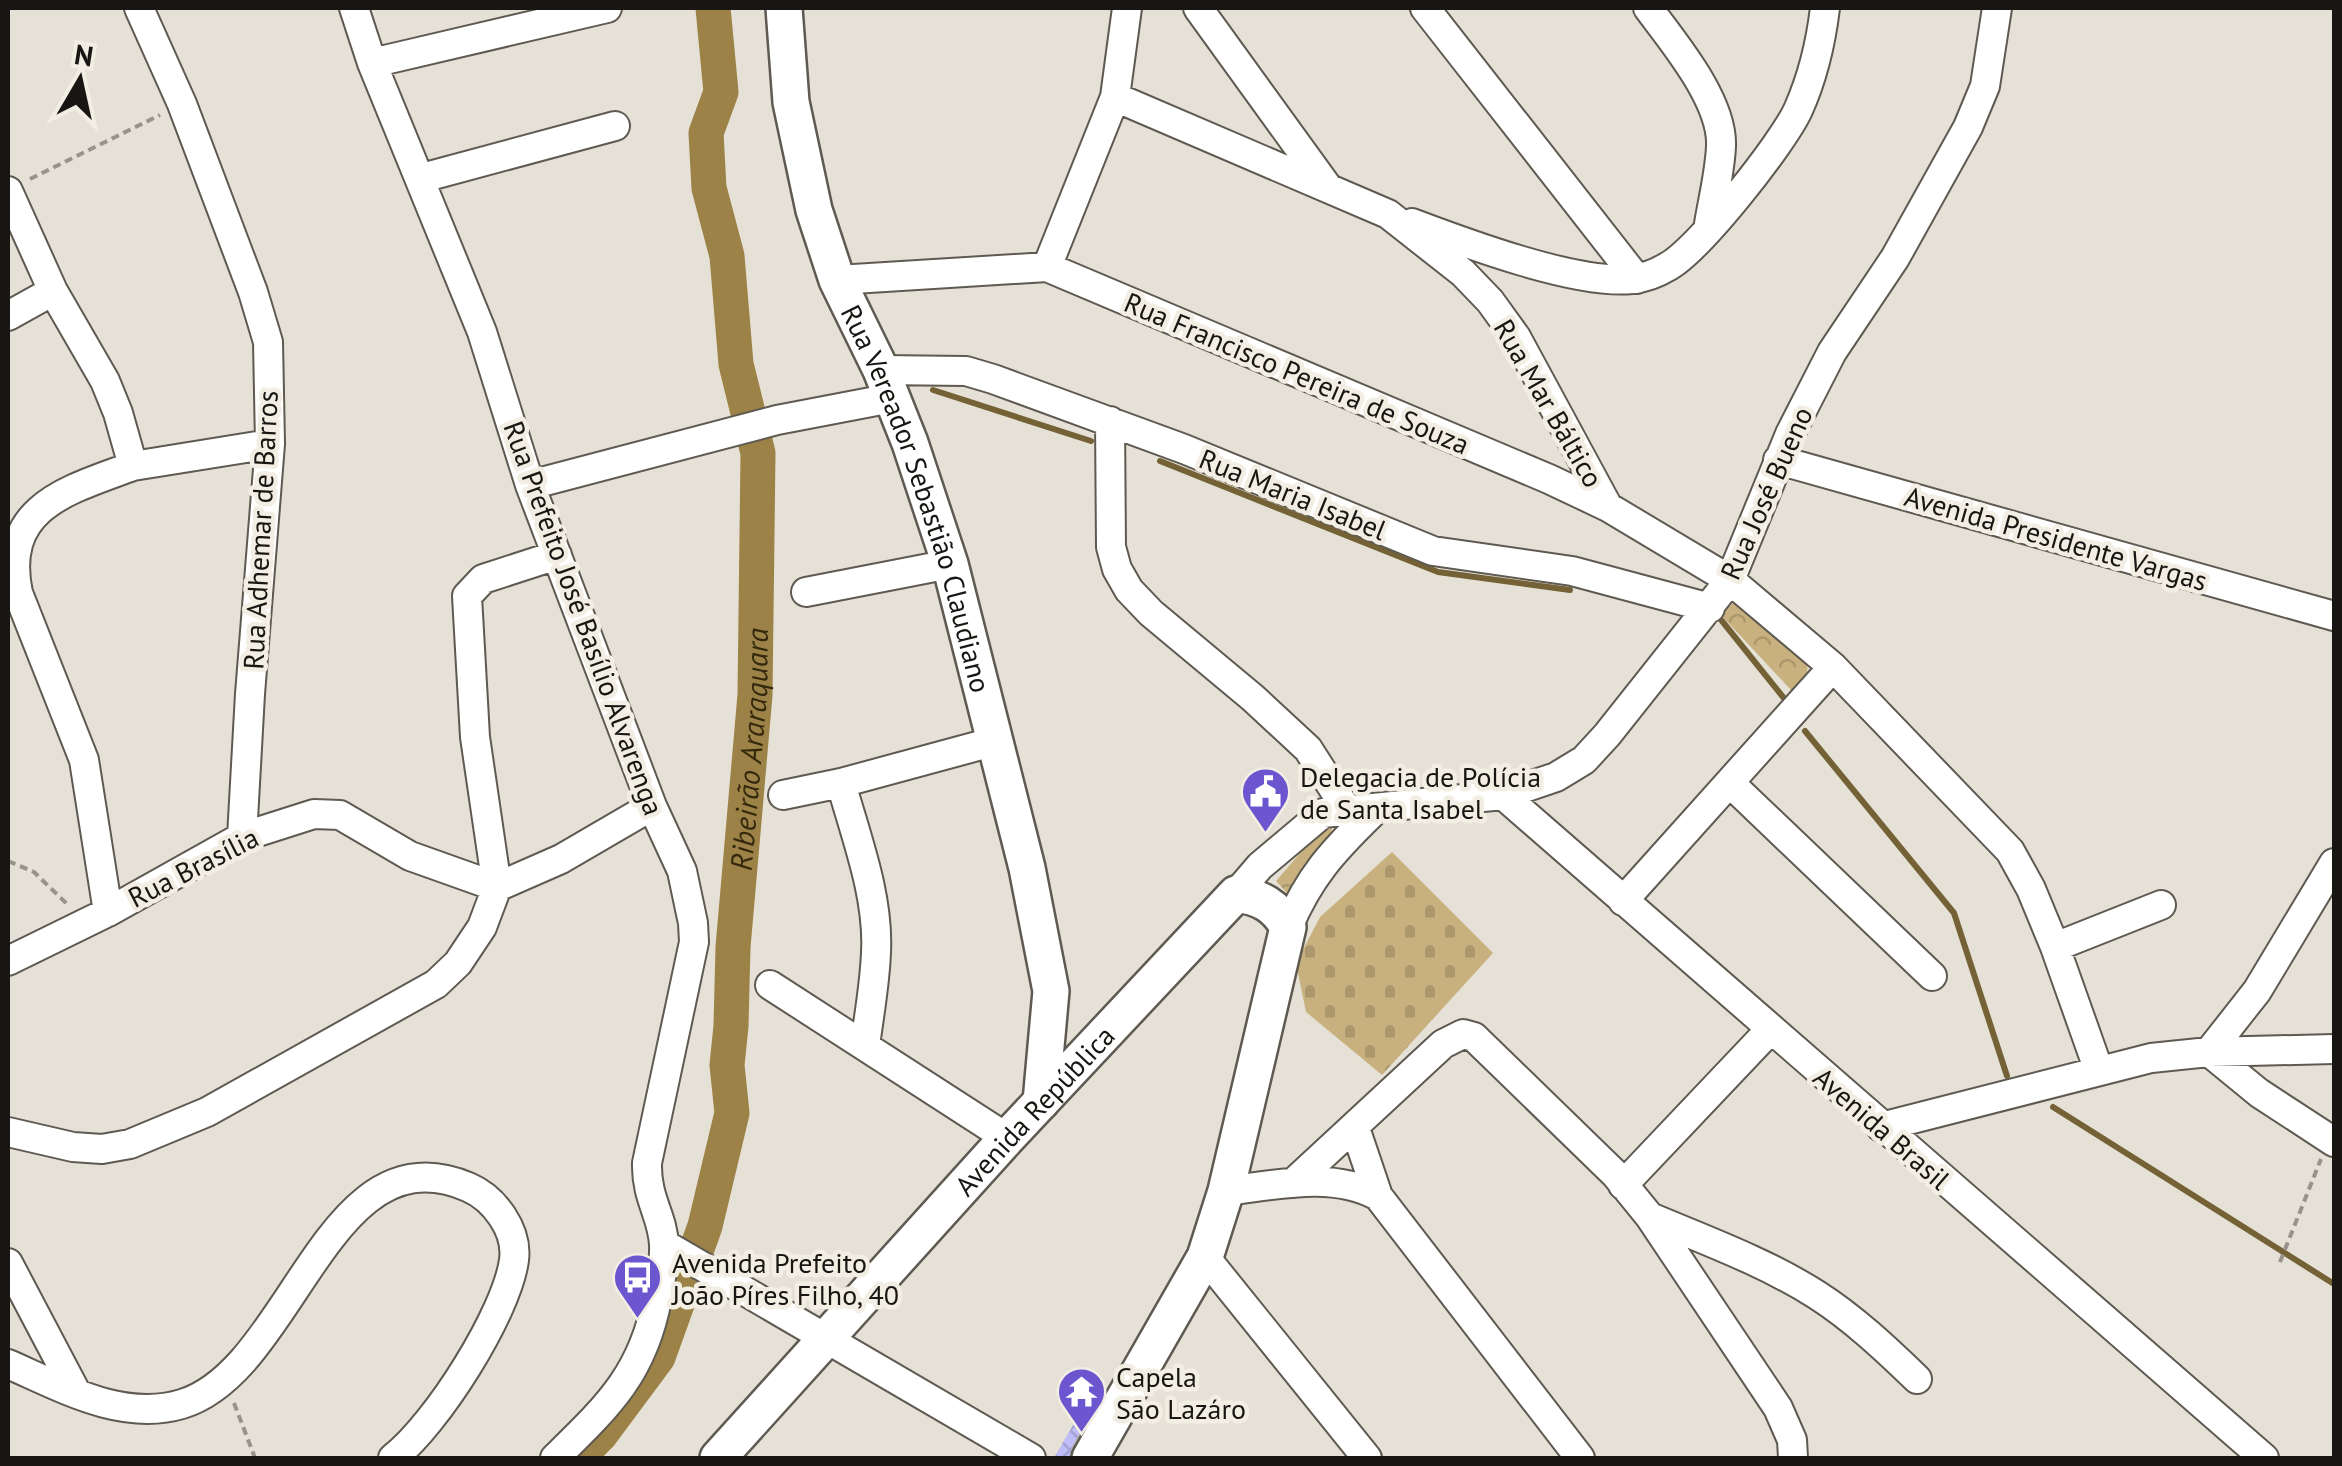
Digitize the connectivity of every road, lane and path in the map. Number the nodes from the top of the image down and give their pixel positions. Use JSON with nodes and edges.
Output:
{"nodes":[{"id":1,"x":139,"y":8,"type":"edge"},
{"id":2,"x":354,"y":8,"type":"edge"},
{"id":3,"x":607,"y":8,"type":"edge"},
{"id":4,"x":784,"y":8,"type":"edge"},
{"id":5,"x":1127,"y":8,"type":"edge"},
{"id":6,"x":1198,"y":8,"type":"edge"},
{"id":7,"x":1424,"y":8,"type":"edge"},
{"id":8,"x":1826,"y":8,"type":"edge"},
{"id":9,"x":1996,"y":8,"type":"edge"},
{"id":10,"x":1661,"y":15,"type":"edge"},
{"id":11,"x":372,"y":63,"type":"junction"},
{"id":12,"x":1115,"y":96,"type":"junction"},
{"id":13,"x":182,"y":104,"type":"junction"},
{"id":14,"x":615,"y":126,"type":"dead end"},
{"id":15,"x":422,"y":178,"type":"junction"},
{"id":16,"x":16,"y":186,"type":"edge"},
{"id":17,"x":1328,"y":186,"type":"junction"},
{"id":18,"x":1388,"y":214,"type":"junction"},
{"id":19,"x":1708,"y":228,"type":"junction"},
{"id":20,"x":1047,"y":267,"type":"junction"},
{"id":21,"x":1637,"y":279,"type":"junction"},
{"id":22,"x":837,"y":280,"type":"junction"},
{"id":23,"x":53,"y":292,"type":"junction"},
{"id":24,"x":8,"y":316,"type":"edge"},
{"id":25,"x":886,"y":384,"type":"junction"},
{"id":26,"x":1110,"y":421,"type":"junction"},
{"id":27,"x":270,"y":444,"type":"junction"},
{"id":28,"x":1778,"y":460,"type":"junction"},
{"id":29,"x":133,"y":466,"type":"junction"},
{"id":30,"x":530,"y":485,"type":"junction"},
{"id":31,"x":1608,"y":507,"type":"junction"},
{"id":32,"x":556,"y":555,"type":"junction"},
{"id":33,"x":1688,"y":556,"type":"junction"},
{"id":34,"x":950,"y":564,"type":"junction"},
{"id":35,"x":1730,"y":580,"type":"junction"},
{"id":36,"x":806,"y":592,"type":"dead end"},
{"id":37,"x":1664,"y":595,"type":"junction"},
{"id":38,"x":2331,"y":607,"type":"edge"},
{"id":39,"x":1710,"y":608,"type":"junction"},
{"id":40,"x":1833,"y":667,"type":"junction"},
{"id":41,"x":996,"y":741,"type":"junction"},
{"id":42,"x":841,"y":783,"type":"junction"},
{"id":43,"x":1731,"y":784,"type":"junction"},
{"id":44,"x":783,"y":794,"type":"dead end"},
{"id":45,"x":1503,"y":795,"type":"junction"},
{"id":46,"x":652,"y":806,"type":"junction"},
{"id":47,"x":1360,"y":815,"type":"junction"},
{"id":48,"x":242,"y":837,"type":"junction"},
{"id":49,"x":8,"y":860,"type":"edge"},
{"id":50,"x":2334,"y":864,"type":"edge"},
{"id":51,"x":497,"y":887,"type":"junction"},
{"id":52,"x":1236,"y":894,"type":"junction"},
{"id":53,"x":1624,"y":901,"type":"junction"},
{"id":54,"x":2161,"y":905,"type":"dead end"},
{"id":55,"x":96,"y":917,"type":"junction"},
{"id":56,"x":1288,"y":927,"type":"junction"},
{"id":57,"x":2056,"y":947,"type":"junction"},
{"id":58,"x":8,"y":961,"type":"edge"},
{"id":59,"x":1932,"y":976,"type":"dead end"},
{"id":60,"x":770,"y":985,"type":"dead end"},
{"id":61,"x":1051,"y":991,"type":"junction"},
{"id":62,"x":1112,"y":1024,"type":"junction"},
{"id":63,"x":1770,"y":1030,"type":"junction"},
{"id":64,"x":865,"y":1046,"type":"junction"},
{"id":65,"x":2334,"y":1049,"type":"edge"},
{"id":66,"x":2210,"y":1052,"type":"junction"},
{"id":67,"x":2098,"y":1072,"type":"junction"},
{"id":68,"x":1041,"y":1102,"type":"junction"},
{"id":69,"x":1881,"y":1127,"type":"junction"},
{"id":70,"x":1355,"y":1128,"type":"junction"},
{"id":71,"x":8,"y":1132,"type":"edge"},
{"id":72,"x":1007,"y":1138,"type":"junction"},
{"id":73,"x":2331,"y":1141,"type":"edge"},
{"id":74,"x":1293,"y":1183,"type":"junction"},
{"id":75,"x":1623,"y":1184,"type":"junction"},
{"id":76,"x":1226,"y":1191,"type":"junction"},
{"id":77,"x":1378,"y":1196,"type":"junction"},
{"id":78,"x":1650,"y":1217,"type":"junction"},
{"id":79,"x":683,"y":1253,"type":"junction"},
{"id":80,"x":1205,"y":1256,"type":"junction"},
{"id":81,"x":2280,"y":1260,"type":"dead end"},
{"id":82,"x":8,"y":1263,"type":"edge"},
{"id":83,"x":828,"y":1337,"type":"junction"},
{"id":84,"x":8,"y":1364,"type":"edge"},
{"id":85,"x":225,"y":1379,"type":"junction"},
{"id":86,"x":1917,"y":1380,"type":"dead end"},
{"id":87,"x":77,"y":1394,"type":"junction"},
{"id":88,"x":254,"y":1458,"type":"edge"},
{"id":89,"x":393,"y":1458,"type":"edge"},
{"id":90,"x":554,"y":1458,"type":"edge"},
{"id":91,"x":718,"y":1458,"type":"edge"},
{"id":92,"x":1031,"y":1458,"type":"edge"},
{"id":93,"x":1090,"y":1458,"type":"edge"},
{"id":94,"x":1367,"y":1458,"type":"edge"},
{"id":95,"x":1580,"y":1458,"type":"edge"},
{"id":96,"x":1793,"y":1458,"type":"edge"},
{"id":97,"x":2264,"y":1458,"type":"edge"}],
"edges":[{"from":1,"to":13,"type":"street","name":"Rua Adhemar de Barros"},
{"from":2,"to":11,"type":"street","name":"Rua Prefeito José Basílio Alvarenga"},
{"from":3,"to":11,"type":"street"},
{"from":4,"to":22,"type":"main road","name":"Rua Vereador Sebastião Claudiano"},
{"from":5,"to":12,"type":"street"},
{"from":6,"to":17,"type":"street","name":"Rua Mar Báltico"},
{"from":7,"to":21,"type":"street"},
{"from":8,"to":19,"type":"street"},
{"from":9,"to":28,"type":"street","name":"Rua José Bueno"},
{"from":10,"to":19,"type":"street"},
{"from":11,"to":15,"type":"street","name":"Rua Prefeito José Basílio Alvarenga"},
{"from":12,"to":17,"type":"street"},
{"from":12,"to":20,"type":"street"},
{"from":13,"to":16,"type":"path"},
{"from":13,"to":27,"type":"street","name":"Rua Adhemar de Barros"},
{"from":14,"to":15,"type":"street"},
{"from":15,"to":30,"type":"street","name":"Rua Prefeito José Basílio Alvarenga"},
{"from":16,"to":23,"type":"street"},
{"from":17,"to":18,"type":"street","name":"Rua Mar Báltico"},
{"from":18,"to":21,"type":"street"},
{"from":18,"to":31,"type":"street","name":"Rua Mar Báltico"},
{"from":19,"to":21,"type":"street"},
{"from":20,"to":22,"type":"street","name":"Rua Francisco Pereira de Souza"},
{"from":20,"to":31,"type":"street","name":"Rua Francisco Pereira de Souza"},
{"from":22,"to":25,"type":"main road","name":"Rua Vereador Sebastião Claudiano"},
{"from":23,"to":24,"type":"street"},
{"from":23,"to":29,"type":"street"},
{"from":25,"to":26,"type":"street","name":"Rua Maria Isabel"},
{"from":25,"to":30,"type":"street","name":"Rua Maria Isabel"},
{"from":25,"to":34,"type":"main road","name":"Rua Vereador Sebastião Claudiano"},
{"from":26,"to":37,"type":"street","name":"Rua Maria Isabel"},
{"from":26,"to":47,"type":"street"},
{"from":27,"to":29,"type":"street"},
{"from":27,"to":48,"type":"street","name":"Rua Adhemar de Barros"},
{"from":28,"to":35,"type":"street","name":"Rua José Bueno"},
{"from":28,"to":38,"type":"street","name":"Avenida Presidente Vargas"},
{"from":29,"to":55,"type":"street"},
{"from":30,"to":32,"type":"street","name":"Rua Prefeito José Basílio Alvarenga"},
{"from":31,"to":33,"type":"street","name":"Rua Francisco Pereira de Souza"},
{"from":32,"to":46,"type":"street","name":"Rua Prefeito José Basílio Alvarenga"},
{"from":32,"to":51,"type":"street"},
{"from":33,"to":35,"type":"street","name":"Rua Francisco Pereira de Souza"},
{"from":33,"to":37,"type":"street"},
{"from":34,"to":36,"type":"street"},
{"from":34,"to":41,"type":"main road","name":"Rua Vereador Sebastião Claudiano"},
{"from":35,"to":39,"type":"street","name":"Rua José Bueno"},
{"from":35,"to":40,"type":"street","name":"Rua Francisco Pereira de Souza"},
{"from":37,"to":39,"type":"street","name":"Rua Maria Isabel"},
{"from":39,"to":45,"type":"street","name":"Rua José Bueno"},
{"from":40,"to":43,"type":"street"},
{"from":40,"to":57,"type":"street","name":"Rua Francisco Pereira de Souza"},
{"from":41,"to":42,"type":"street"},
{"from":41,"to":61,"type":"main road","name":"Rua Vereador Sebastião Claudiano"},
{"from":42,"to":44,"type":"street"},
{"from":42,"to":64,"type":"street"},
{"from":43,"to":53,"type":"street"},
{"from":43,"to":59,"type":"street"},
{"from":45,"to":47,"type":"street","name":"Rua José Bueno"},
{"from":45,"to":53,"type":"street","name":"Avenida Brasil"},
{"from":46,"to":51,"type":"street"},
{"from":46,"to":79,"type":"street","name":"Rua Prefeito José Basílio Alvarenga"},
{"from":47,"to":52,"type":"street","name":"Avenida República"},
{"from":47,"to":56,"type":"street"},
{"from":48,"to":51,"type":"street","name":"Rua Brasília"},
{"from":48,"to":55,"type":"street","name":"Rua Brasília"},
{"from":49,"to":55,"type":"path"},
{"from":50,"to":66,"type":"street"},
{"from":51,"to":71,"type":"street"},
{"from":52,"to":56,"type":"main road"},
{"from":52,"to":62,"type":"main road","name":"Avenida República"},
{"from":53,"to":63,"type":"street","name":"Avenida Brasil"},
{"from":54,"to":57,"type":"street"},
{"from":55,"to":58,"type":"street","name":"Rua Brasília"},
{"from":56,"to":76,"type":"main road"},
{"from":57,"to":67,"type":"street","name":"Rua Francisco Pereira de Souza"},
{"from":60,"to":64,"type":"street"},
{"from":61,"to":62,"type":"main road"},
{"from":61,"to":68,"type":"main road","name":"Rua Vereador Sebastião Claudiano"},
{"from":62,"to":68,"type":"main road","name":"Avenida República"},
{"from":63,"to":69,"type":"street","name":"Avenida Brasil"},
{"from":63,"to":75,"type":"street"},
{"from":64,"to":72,"type":"street"},
{"from":65,"to":66,"type":"street"},
{"from":66,"to":67,"type":"street"},
{"from":66,"to":73,"type":"street"},
{"from":67,"to":69,"type":"street"},
{"from":68,"to":72,"type":"main road","name":"Avenida República"},
{"from":69,"to":97,"type":"street","name":"Avenida Brasil"},
{"from":70,"to":74,"type":"street"},
{"from":70,"to":75,"type":"street"},
{"from":70,"to":77,"type":"street"},
{"from":72,"to":83,"type":"main road","name":"Avenida República"},
{"from":73,"to":81,"type":"path"},
{"from":74,"to":76,"type":"street"},
{"from":74,"to":77,"type":"street"},
{"from":75,"to":78,"type":"street"},
{"from":76,"to":80,"type":"main road"},
{"from":77,"to":95,"type":"street"},
{"from":78,"to":86,"type":"street"},
{"from":78,"to":96,"type":"street"},
{"from":79,"to":83,"type":"street"},
{"from":79,"to":90,"type":"street"},
{"from":80,"to":93,"type":"main road"},
{"from":80,"to":94,"type":"street"},
{"from":82,"to":87,"type":"street"},
{"from":83,"to":91,"type":"main road","name":"Avenida República"},
{"from":83,"to":92,"type":"street"},
{"from":84,"to":87,"type":"street"},
{"from":85,"to":87,"type":"street"},
{"from":85,"to":88,"type":"path"},
{"from":85,"to":89,"type":"street"}]}
